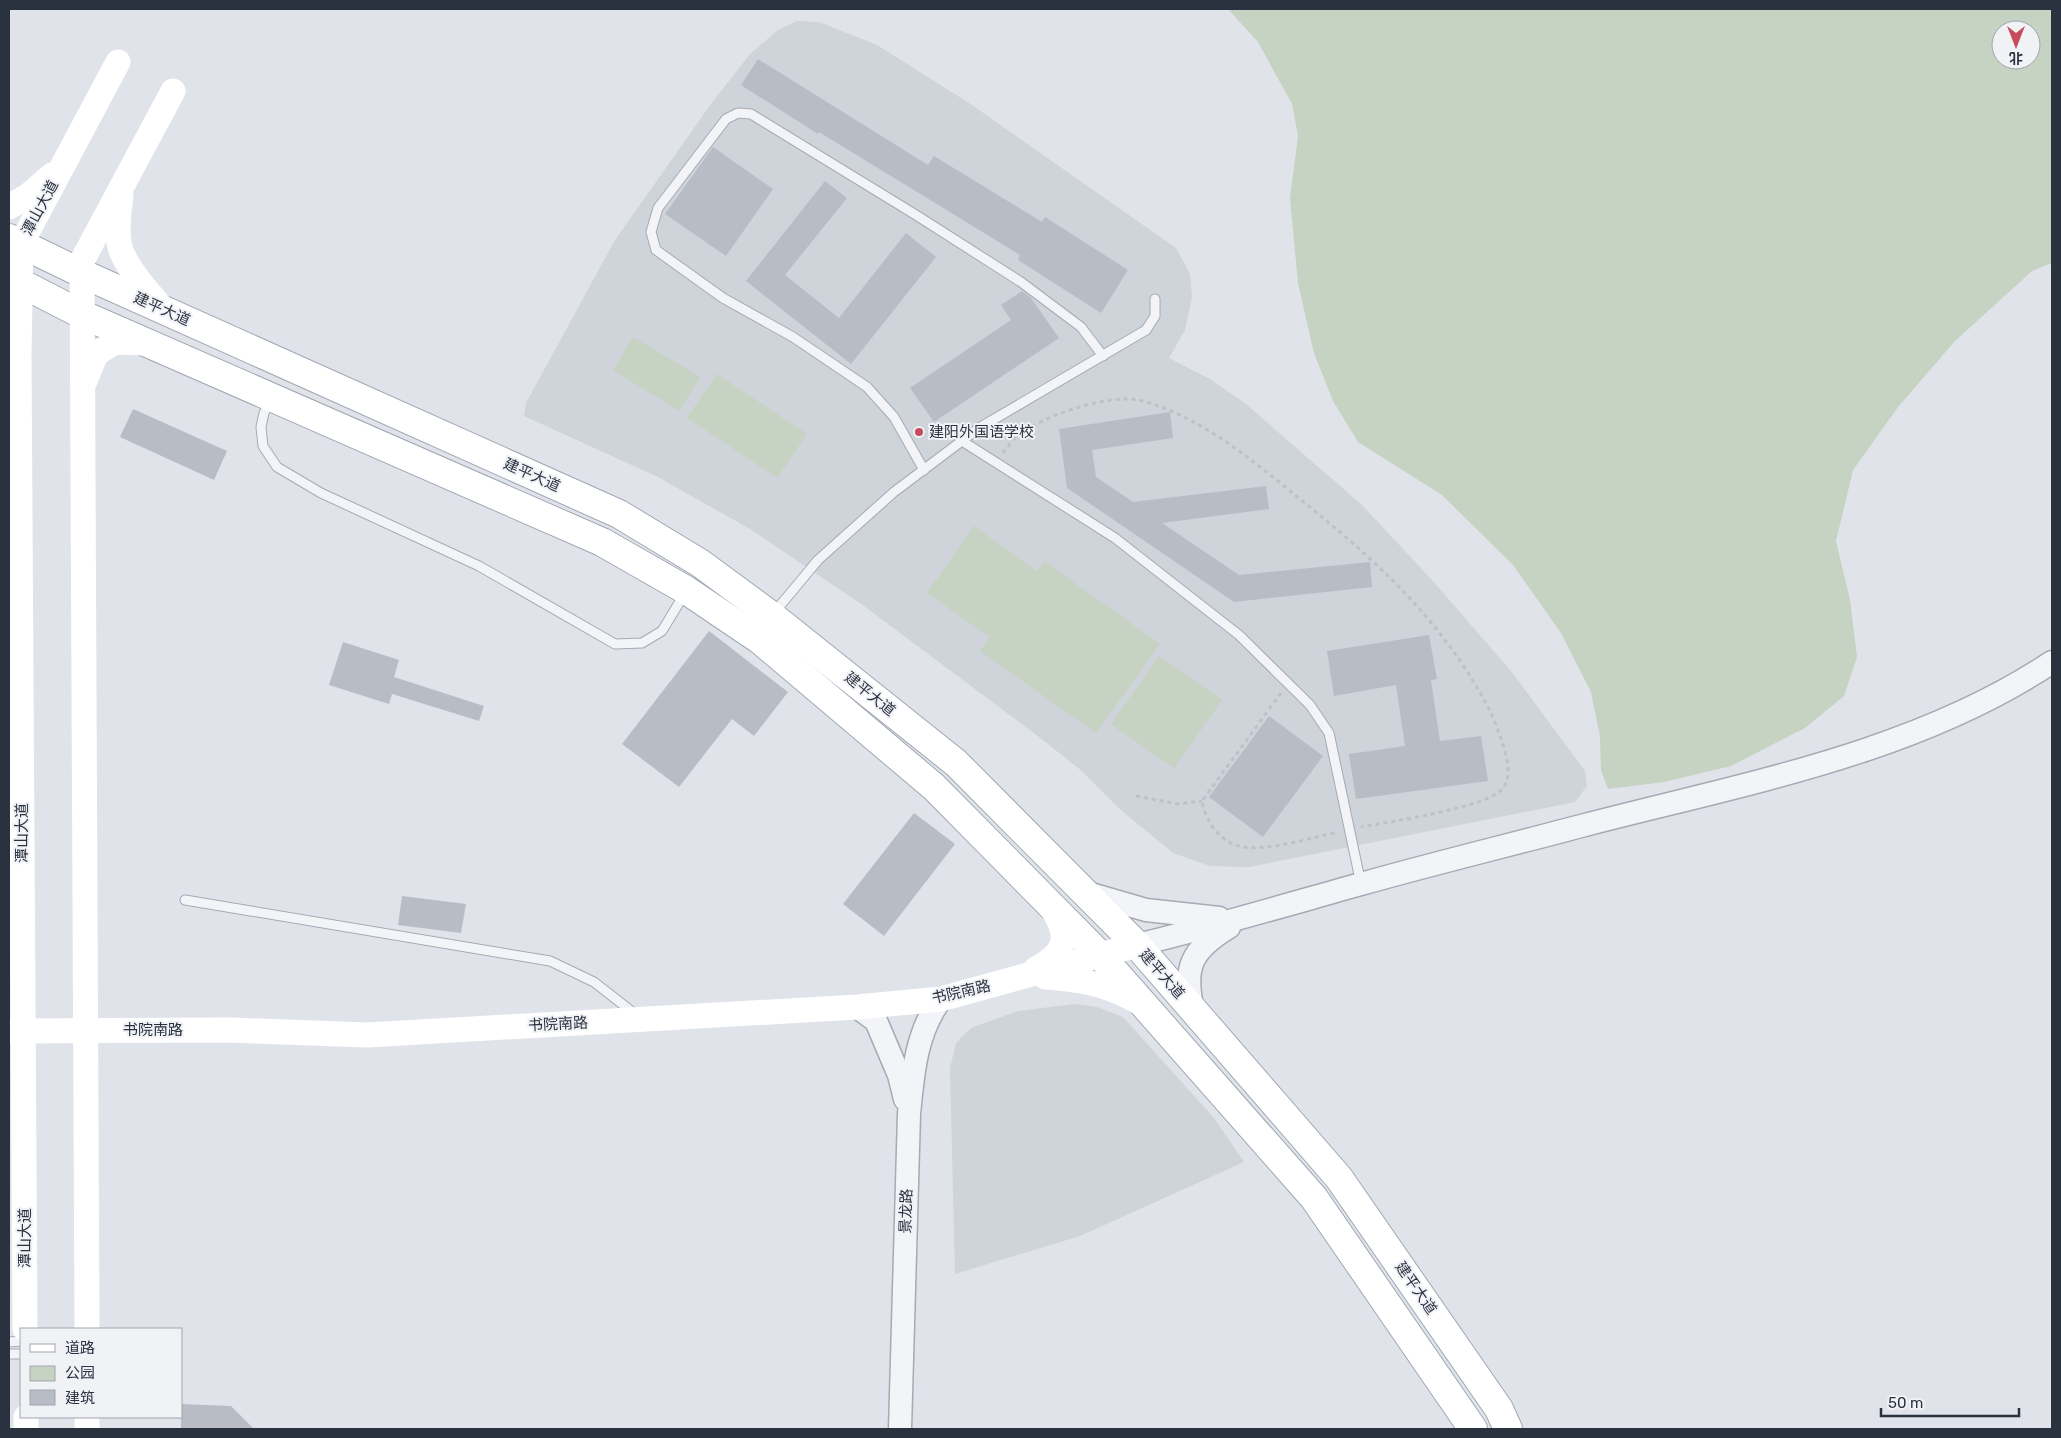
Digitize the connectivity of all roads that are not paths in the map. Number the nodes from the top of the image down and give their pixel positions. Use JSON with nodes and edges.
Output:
{"nodes":[{"id":1,"x":118,"y":62,"type":"dead end"},
{"id":2,"x":173,"y":91,"type":"dead end"},
{"id":3,"x":62,"y":167,"type":"junction"},
{"id":4,"x":121,"y":187,"type":"junction"},
{"id":5,"x":9,"y":207,"type":"edge"},
{"id":6,"x":15,"y":241,"type":"edge"},
{"id":7,"x":81,"y":273,"type":"junction"},
{"id":8,"x":14,"y":279,"type":"edge"},
{"id":9,"x":1155,"y":299,"type":"dead end"},
{"id":10,"x":164,"y":310,"type":"junction"},
{"id":11,"x":81,"y":314,"type":"junction"},
{"id":12,"x":9,"y":331,"type":"edge"},
{"id":13,"x":148,"y":343,"type":"junction"},
{"id":14,"x":19,"y":354,"type":"junction"},
{"id":15,"x":1104,"y":356,"type":"junction"},
{"id":16,"x":82,"y":388,"type":"junction"},
{"id":17,"x":272,"y":397,"type":"junction"},
{"id":18,"x":962,"y":441,"type":"junction"},
{"id":19,"x":924,"y":470,"type":"junction"},
{"id":20,"x":686,"y":590,"type":"junction"},
{"id":21,"x":772,"y":616,"type":"junction"},
{"id":22,"x":2052,"y":662,"type":"edge"},
{"id":23,"x":1361,"y":884,"type":"junction"},
{"id":24,"x":1084,"y":892,"type":"junction"},
{"id":25,"x":185,"y":900,"type":"dead end"},
{"id":26,"x":1046,"y":900,"type":"junction"},
{"id":27,"x":1243,"y":919,"type":"junction"},
{"id":28,"x":1137,"y":945,"type":"junction"},
{"id":29,"x":1100,"y":955,"type":"junction"},
{"id":30,"x":1023,"y":976,"type":"junction"},
{"id":31,"x":942,"y":999,"type":"junction"},
{"id":32,"x":858,"y":1007,"type":"junction"},
{"id":33,"x":1147,"y":1008,"type":"junction"},
{"id":34,"x":1193,"y":1010,"type":"junction"},
{"id":35,"x":641,"y":1020,"type":"junction"},
{"id":36,"x":16,"y":1039,"type":"edge"},
{"id":37,"x":85,"y":1039,"type":"junction"},
{"id":38,"x":909,"y":1114,"type":"junction"},
{"id":39,"x":25,"y":1328,"type":"edge"},
{"id":40,"x":87,"y":1328,"type":"edge"},
{"id":41,"x":900,"y":1429,"type":"edge"},
{"id":42,"x":1473,"y":1429,"type":"edge"},
{"id":43,"x":1508,"y":1429,"type":"edge"}],
"edges":[{"from":1,"to":3,"type":"main road","name":"潭山大道"},
{"from":2,"to":4,"type":"main road"},
{"from":3,"to":5,"type":"main road"},
{"from":3,"to":6,"type":"main road","name":"潭山大道"},
{"from":4,"to":7,"type":"main road"},
{"from":4,"to":10,"type":"main road"},
{"from":6,"to":7,"type":"main road","name":"建平大道"},
{"from":6,"to":8,"type":"main road","name":"潭山大道"},
{"from":7,"to":10,"type":"main road","name":"建平大道"},
{"from":7,"to":11,"type":"main road"},
{"from":8,"to":11,"type":"main road","name":"建平大道"},
{"from":8,"to":14,"type":"main road","name":"潭山大道"},
{"from":9,"to":15,"type":"lane"},
{"from":10,"to":21,"type":"main road","name":"建平大道"},
{"from":11,"to":13,"type":"main road","name":"建平大道"},
{"from":11,"to":16,"type":"main road"},
{"from":12,"to":14,"type":"main road"},
{"from":13,"to":16,"type":"main road"},
{"from":13,"to":17,"type":"main road","name":"建平大道"},
{"from":14,"to":36,"type":"main road","name":"潭山大道"},
{"from":15,"to":18,"type":"lane"},
{"from":15,"to":19,"type":"lane"},
{"from":16,"to":37,"type":"main road"},
{"from":17,"to":20,"type":"main road","name":"建平大道"},
{"from":17,"to":20,"type":"lane"},
{"from":18,"to":19,"type":"lane"},
{"from":18,"to":23,"type":"lane"},
{"from":19,"to":21,"type":"lane"},
{"from":20,"to":26,"type":"main road","name":"建平大道"},
{"from":21,"to":24,"type":"main road","name":"建平大道"},
{"from":22,"to":23,"type":"street"},
{"from":23,"to":27,"type":"street"},
{"from":24,"to":27,"type":"street"},
{"from":24,"to":28,"type":"main road","name":"建平大道"},
{"from":25,"to":35,"type":"lane"},
{"from":26,"to":29,"type":"main road","name":"建平大道"},
{"from":26,"to":30,"type":"main road"},
{"from":27,"to":28,"type":"street"},
{"from":27,"to":34,"type":"street"},
{"from":28,"to":29,"type":"main road","name":"书院南路"},
{"from":28,"to":34,"type":"main road","name":"建平大道"},
{"from":29,"to":30,"type":"main road","name":"书院南路"},
{"from":29,"to":33,"type":"main road","name":"建平大道"},
{"from":30,"to":31,"type":"main road","name":"书院南路"},
{"from":30,"to":33,"type":"main road"},
{"from":31,"to":32,"type":"main road","name":"书院南路"},
{"from":31,"to":38,"type":"street","name":"景龙路"},
{"from":32,"to":35,"type":"main road","name":"书院南路"},
{"from":32,"to":38,"type":"street"},
{"from":33,"to":42,"type":"main road","name":"建平大道"},
{"from":34,"to":43,"type":"main road","name":"建平大道"},
{"from":35,"to":37,"type":"main road","name":"书院南路"},
{"from":36,"to":37,"type":"main road","name":"书院南路"},
{"from":36,"to":39,"type":"main road","name":"潭山大道"},
{"from":37,"to":40,"type":"main road"},
{"from":38,"to":41,"type":"street","name":"景龙路"}]}
